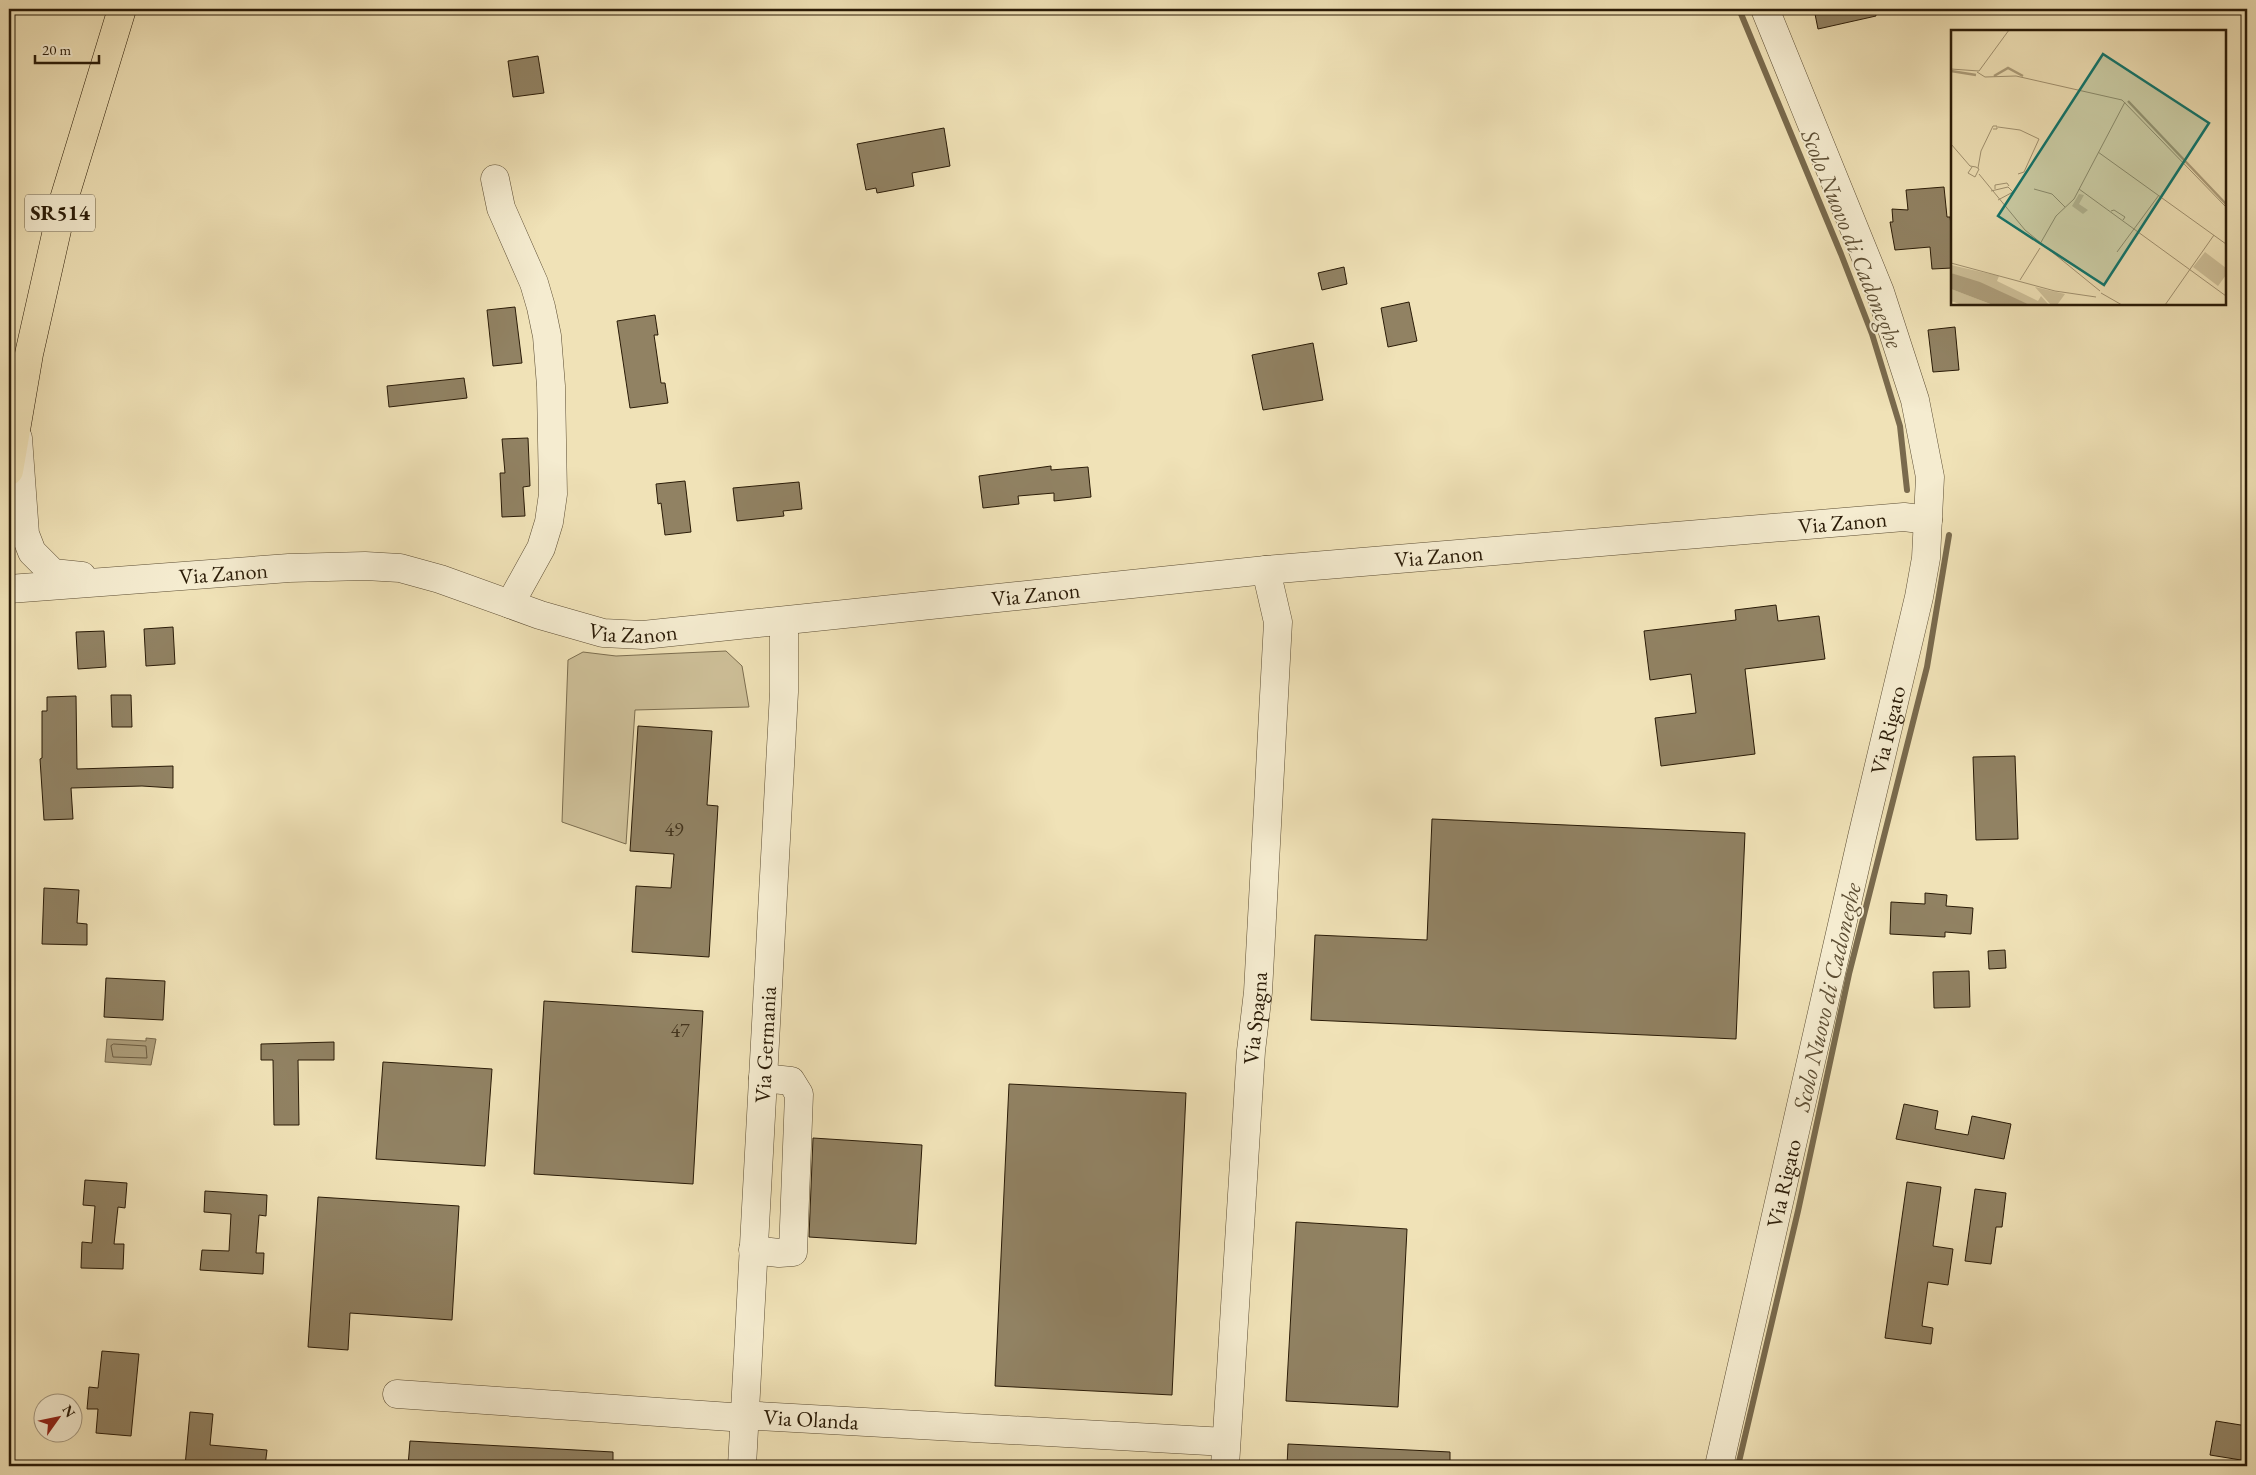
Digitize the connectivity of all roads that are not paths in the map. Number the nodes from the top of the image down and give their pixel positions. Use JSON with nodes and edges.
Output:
{"nodes":[{"id":1,"x":122,"y":9,"type":"edge"},
{"id":2,"x":1765,"y":9,"type":"edge"},
{"id":3,"x":496,"y":179,"type":"dead end"},
{"id":4,"x":17,"y":422,"type":"junction"},
{"id":5,"x":9,"y":471,"type":"edge"},
{"id":6,"x":1928,"y":520,"type":"junction"},
{"id":7,"x":1266,"y":570,"type":"junction"},
{"id":8,"x":153,"y":579,"type":"junction"},
{"id":9,"x":9,"y":589,"type":"edge"},
{"id":10,"x":510,"y":604,"type":"junction"},
{"id":11,"x":784,"y":621,"type":"junction"},
{"id":12,"x":762,"y":1078,"type":"junction"},
{"id":13,"x":753,"y":1250,"type":"junction"},
{"id":14,"x":397,"y":1394,"type":"dead end"},
{"id":15,"x":745,"y":1416,"type":"junction"},
{"id":16,"x":1226,"y":1454,"type":"edge"},
{"id":17,"x":742,"y":1466,"type":"edge"},
{"id":18,"x":1720,"y":1466,"type":"edge"}],
"edges":[{"from":1,"to":4,"type":"main road","number":"SR514"},
{"from":2,"to":6,"type":"street","name":"Via Rigato"},
{"from":3,"to":10,"type":"street"},
{"from":4,"to":5,"type":"main road","number":"SR514"},
{"from":4,"to":8,"type":"street","name":"Via Zanon"},
{"from":6,"to":7,"type":"street","name":"Via Zanon"},
{"from":6,"to":18,"type":"street","name":"Via Rigato"},
{"from":7,"to":11,"type":"street","name":"Via Zanon"},
{"from":7,"to":16,"type":"street","name":"Via Spagna"},
{"from":8,"to":9,"type":"street","name":"Via Zanon"},
{"from":8,"to":10,"type":"street","name":"Via Zanon"},
{"from":10,"to":11,"type":"street","name":"Via Zanon"},
{"from":11,"to":12,"type":"street","name":"Via Germania"},
{"from":12,"to":13,"type":"street","name":"Via Germania"},
{"from":12,"to":13,"type":"street"},
{"from":13,"to":15,"type":"street","name":"Via Germania"},
{"from":14,"to":15,"type":"street","name":"Via Olanda"},
{"from":15,"to":16,"type":"street","name":"Via Olanda"},
{"from":15,"to":17,"type":"street","name":"Via Germania"}]}
